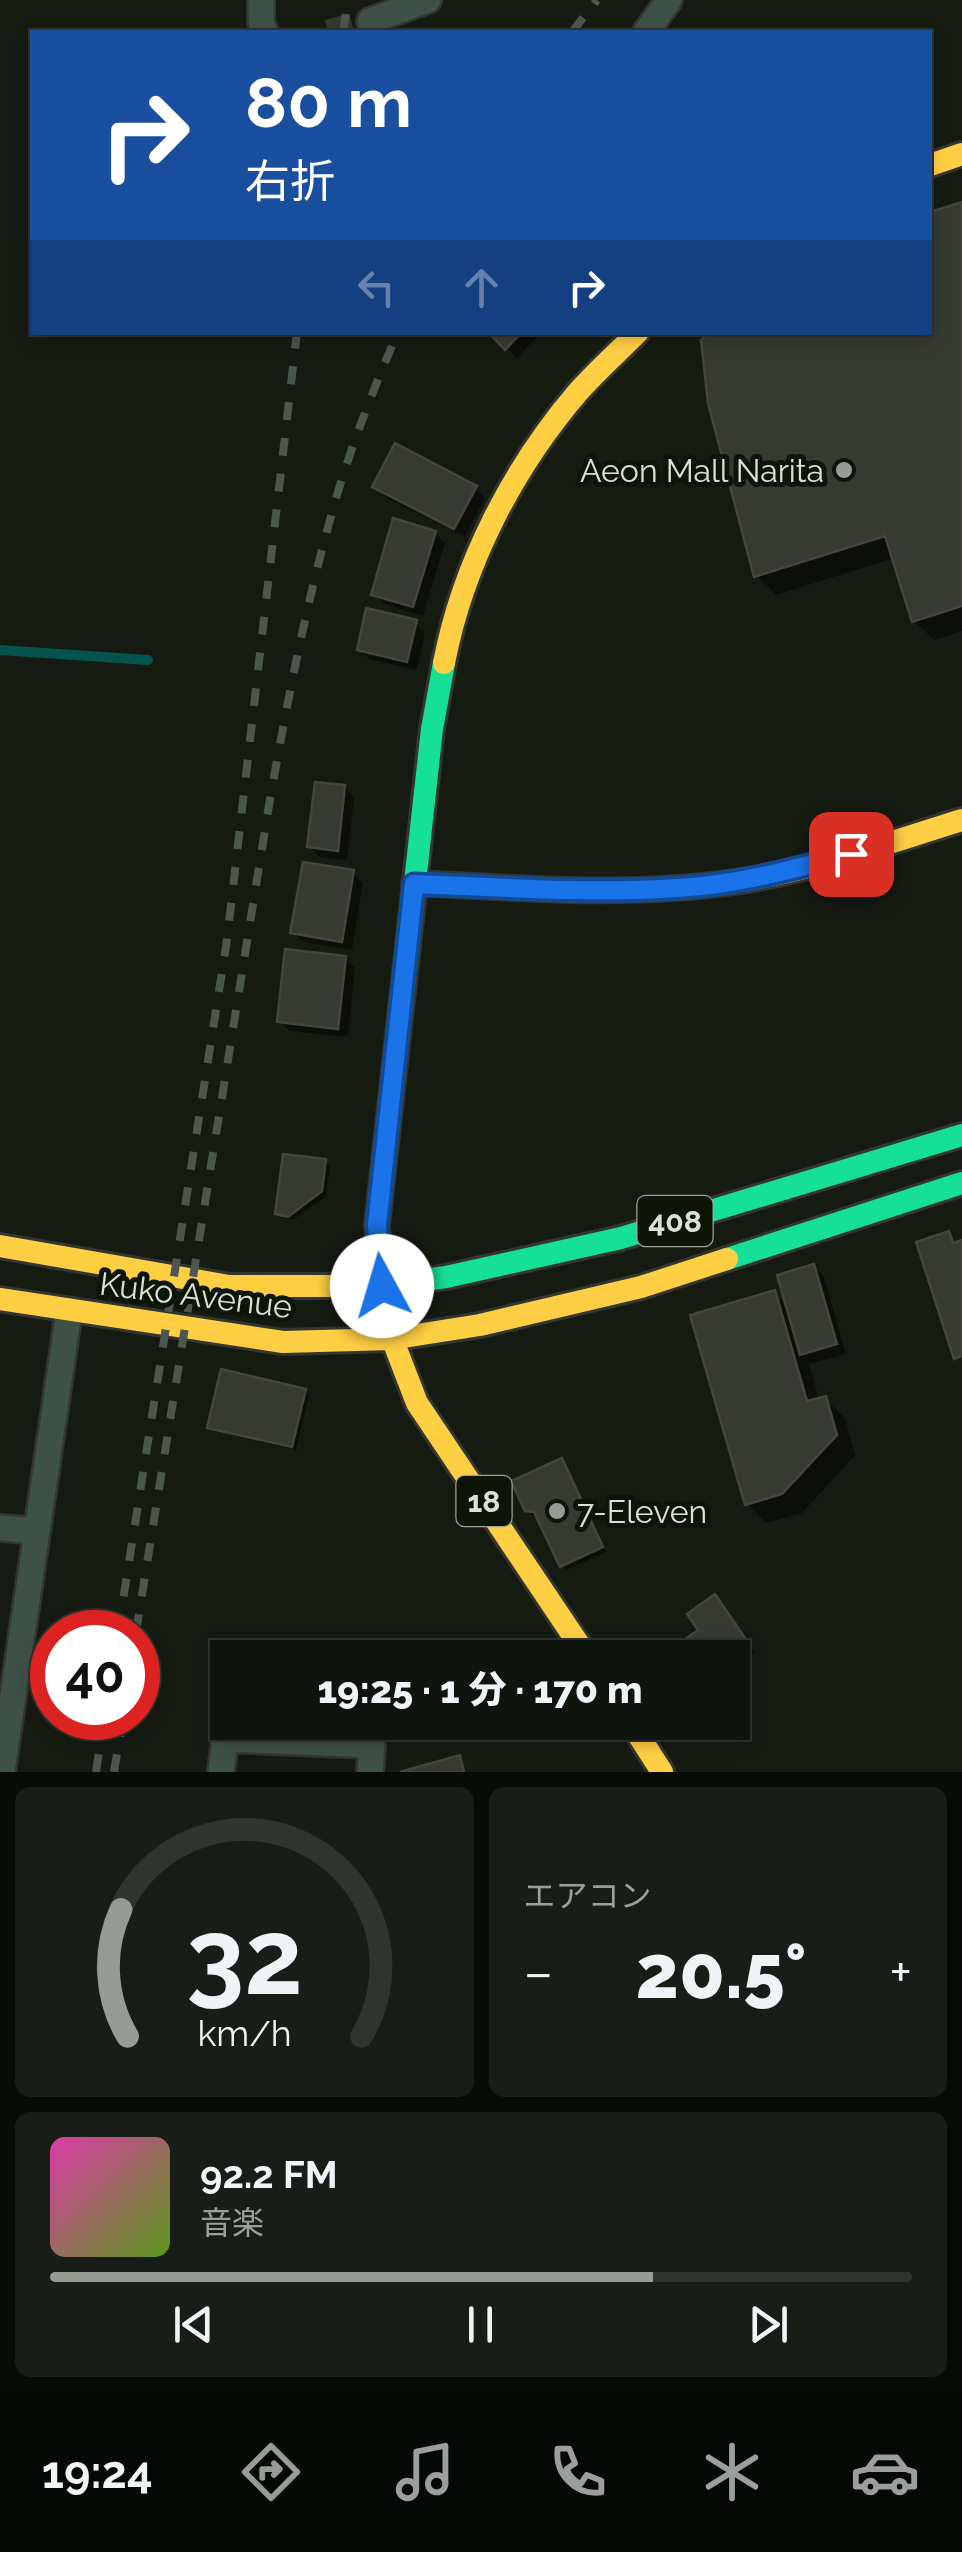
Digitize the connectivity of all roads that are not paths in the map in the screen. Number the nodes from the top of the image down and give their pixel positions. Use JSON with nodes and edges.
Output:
{"nodes":[{"id":1,"x":261,"y":0,"type":"edge"},
{"id":2,"x":428,"y":0,"type":"edge"},
{"id":3,"x":669,"y":0,"type":"edge"},
{"id":4,"x":370,"y":21,"type":"tunnel mouth"},
{"id":5,"x":264,"y":30,"type":"edge"},
{"id":6,"x":647,"y":30,"type":"edge"},
{"id":7,"x":962,"y":154,"type":"edge"},
{"id":8,"x":932,"y":163,"type":"edge"},
{"id":9,"x":635,"y":335,"type":"edge"},
{"id":10,"x":962,"y":820,"type":"edge"},
{"id":11,"x":414,"y":884,"type":"junction"},
{"id":12,"x":962,"y":1135,"type":"edge"},
{"id":13,"x":962,"y":1183,"type":"edge"},
{"id":14,"x":0,"y":1246,"type":"edge"},
{"id":15,"x":382,"y":1286,"type":"junction"},
{"id":16,"x":0,"y":1299,"type":"edge"},
{"id":17,"x":69,"y":1312,"type":"junction"},
{"id":18,"x":391,"y":1339,"type":"junction"},
{"id":19,"x":0,"y":1528,"type":"edge"},
{"id":20,"x":38,"y":1531,"type":"junction"},
{"id":21,"x":576,"y":1640,"type":"edge"},
{"id":22,"x":642,"y":1740,"type":"edge"},
{"id":23,"x":2,"y":1772,"type":"edge"},
{"id":24,"x":221,"y":1772,"type":"edge"},
{"id":25,"x":370,"y":1772,"type":"edge"},
{"id":26,"x":662,"y":1772,"type":"edge"}],
"edges":[{"from":1,"to":5,"type":"street"},
{"from":2,"to":4,"type":"street"},
{"from":3,"to":6,"type":"street"},
{"from":7,"to":8,"type":"main road"},
{"from":9,"to":11,"type":"main road"},
{"from":10,"to":11,"type":"main road"},
{"from":11,"to":15,"type":"main road"},
{"from":12,"to":15,"type":"main road","name":"Kuko Avenue","number":"408"},
{"from":13,"to":18,"type":"main road","name":"Kuko Avenue","number":"408"},
{"from":14,"to":15,"type":"main road","name":"Kuko Avenue","number":"408"},
{"from":15,"to":18,"type":"main road","number":"18"},
{"from":16,"to":17,"type":"main road","name":"Kuko Avenue","number":"408"},
{"from":17,"to":18,"type":"main road","name":"Kuko Avenue","number":"408"},
{"from":17,"to":20,"type":"street"},
{"from":18,"to":21,"type":"main road","number":"18"},
{"from":19,"to":20,"type":"street"},
{"from":20,"to":23,"type":"street"},
{"from":22,"to":26,"type":"main road"},
{"from":24,"to":25,"type":"street"}]}
